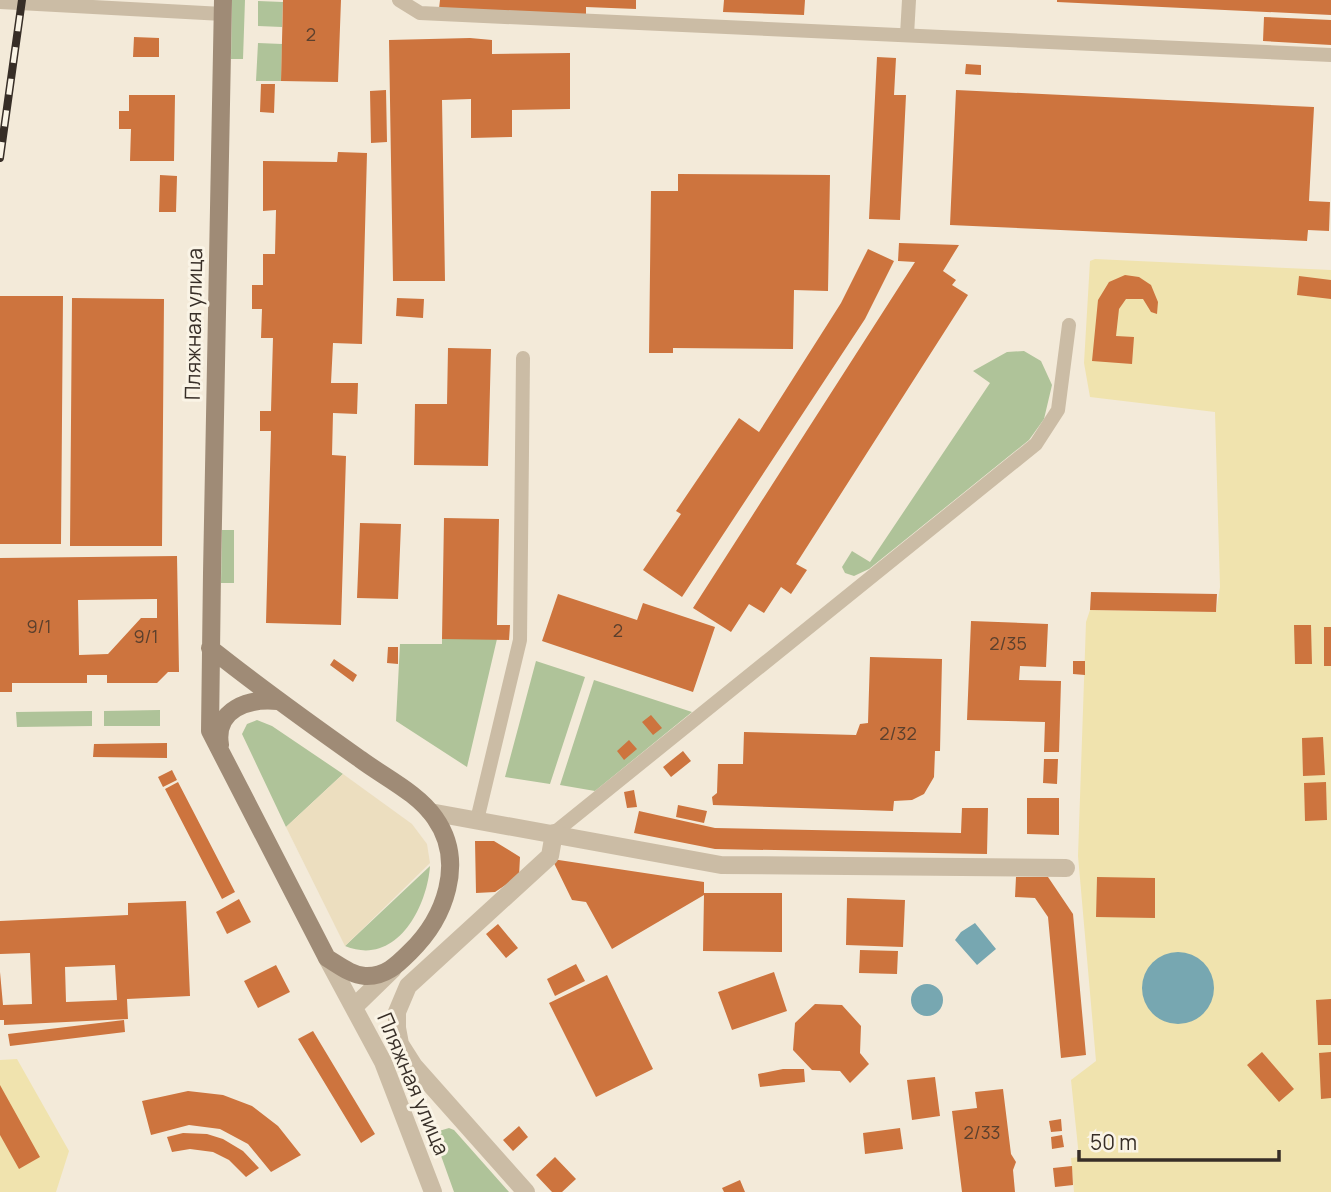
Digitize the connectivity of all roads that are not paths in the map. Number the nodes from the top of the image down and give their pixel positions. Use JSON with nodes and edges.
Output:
{"nodes":[{"id":1,"x":399,"y":0,"type":"edge"},
{"id":2,"x":909,"y":0,"type":"edge"},
{"id":3,"x":0,"y":2,"type":"edge"},
{"id":4,"x":223,"y":7,"type":"edge"},
{"id":5,"x":907,"y":35,"type":"junction"},
{"id":6,"x":1331,"y":55,"type":"edge"},
{"id":7,"x":1069,"y":325,"type":"dead end"},
{"id":8,"x":523,"y":358,"type":"dead end"},
{"id":9,"x":210,"y":648,"type":"junction"},
{"id":10,"x":278,"y":701,"type":"junction"},
{"id":11,"x":221,"y":754,"type":"junction"},
{"id":12,"x":430,"y":812,"type":"junction"},
{"id":13,"x":477,"y":820,"type":"junction"},
{"id":14,"x":554,"y":833,"type":"junction"},
{"id":15,"x":1066,"y":868,"type":"dead end"},
{"id":16,"x":327,"y":958,"type":"junction"},
{"id":17,"x":393,"y":969,"type":"junction"},
{"id":18,"x":354,"y":1007,"type":"junction"},
{"id":19,"x":433,"y":1192,"type":"edge"},
{"id":20,"x":526,"y":1192,"type":"edge"}],
"edges":[{"from":1,"to":5,"type":"lane"},
{"from":2,"to":5,"type":"lane"},
{"from":3,"to":4,"type":"lane"},
{"from":4,"to":9,"type":"street","name":"Пляжная улица"},
{"from":5,"to":6,"type":"lane"},
{"from":7,"to":14,"type":"lane"},
{"from":8,"to":13,"type":"lane"},
{"from":9,"to":10,"type":"street"},
{"from":9,"to":11,"type":"street","name":"Пляжная улица"},
{"from":10,"to":11,"type":"street"},
{"from":10,"to":12,"type":"street"},
{"from":11,"to":16,"type":"street","name":"Пляжная улица"},
{"from":12,"to":13,"type":"street"},
{"from":12,"to":17,"type":"street"},
{"from":13,"to":14,"type":"street"},
{"from":14,"to":15,"type":"street"},
{"from":14,"to":20,"type":"street"},
{"from":16,"to":17,"type":"street"},
{"from":16,"to":18,"type":"street","name":"Пляжная улица"},
{"from":17,"to":18,"type":"street"},
{"from":18,"to":19,"type":"street","name":"Пляжная улица"}]}
